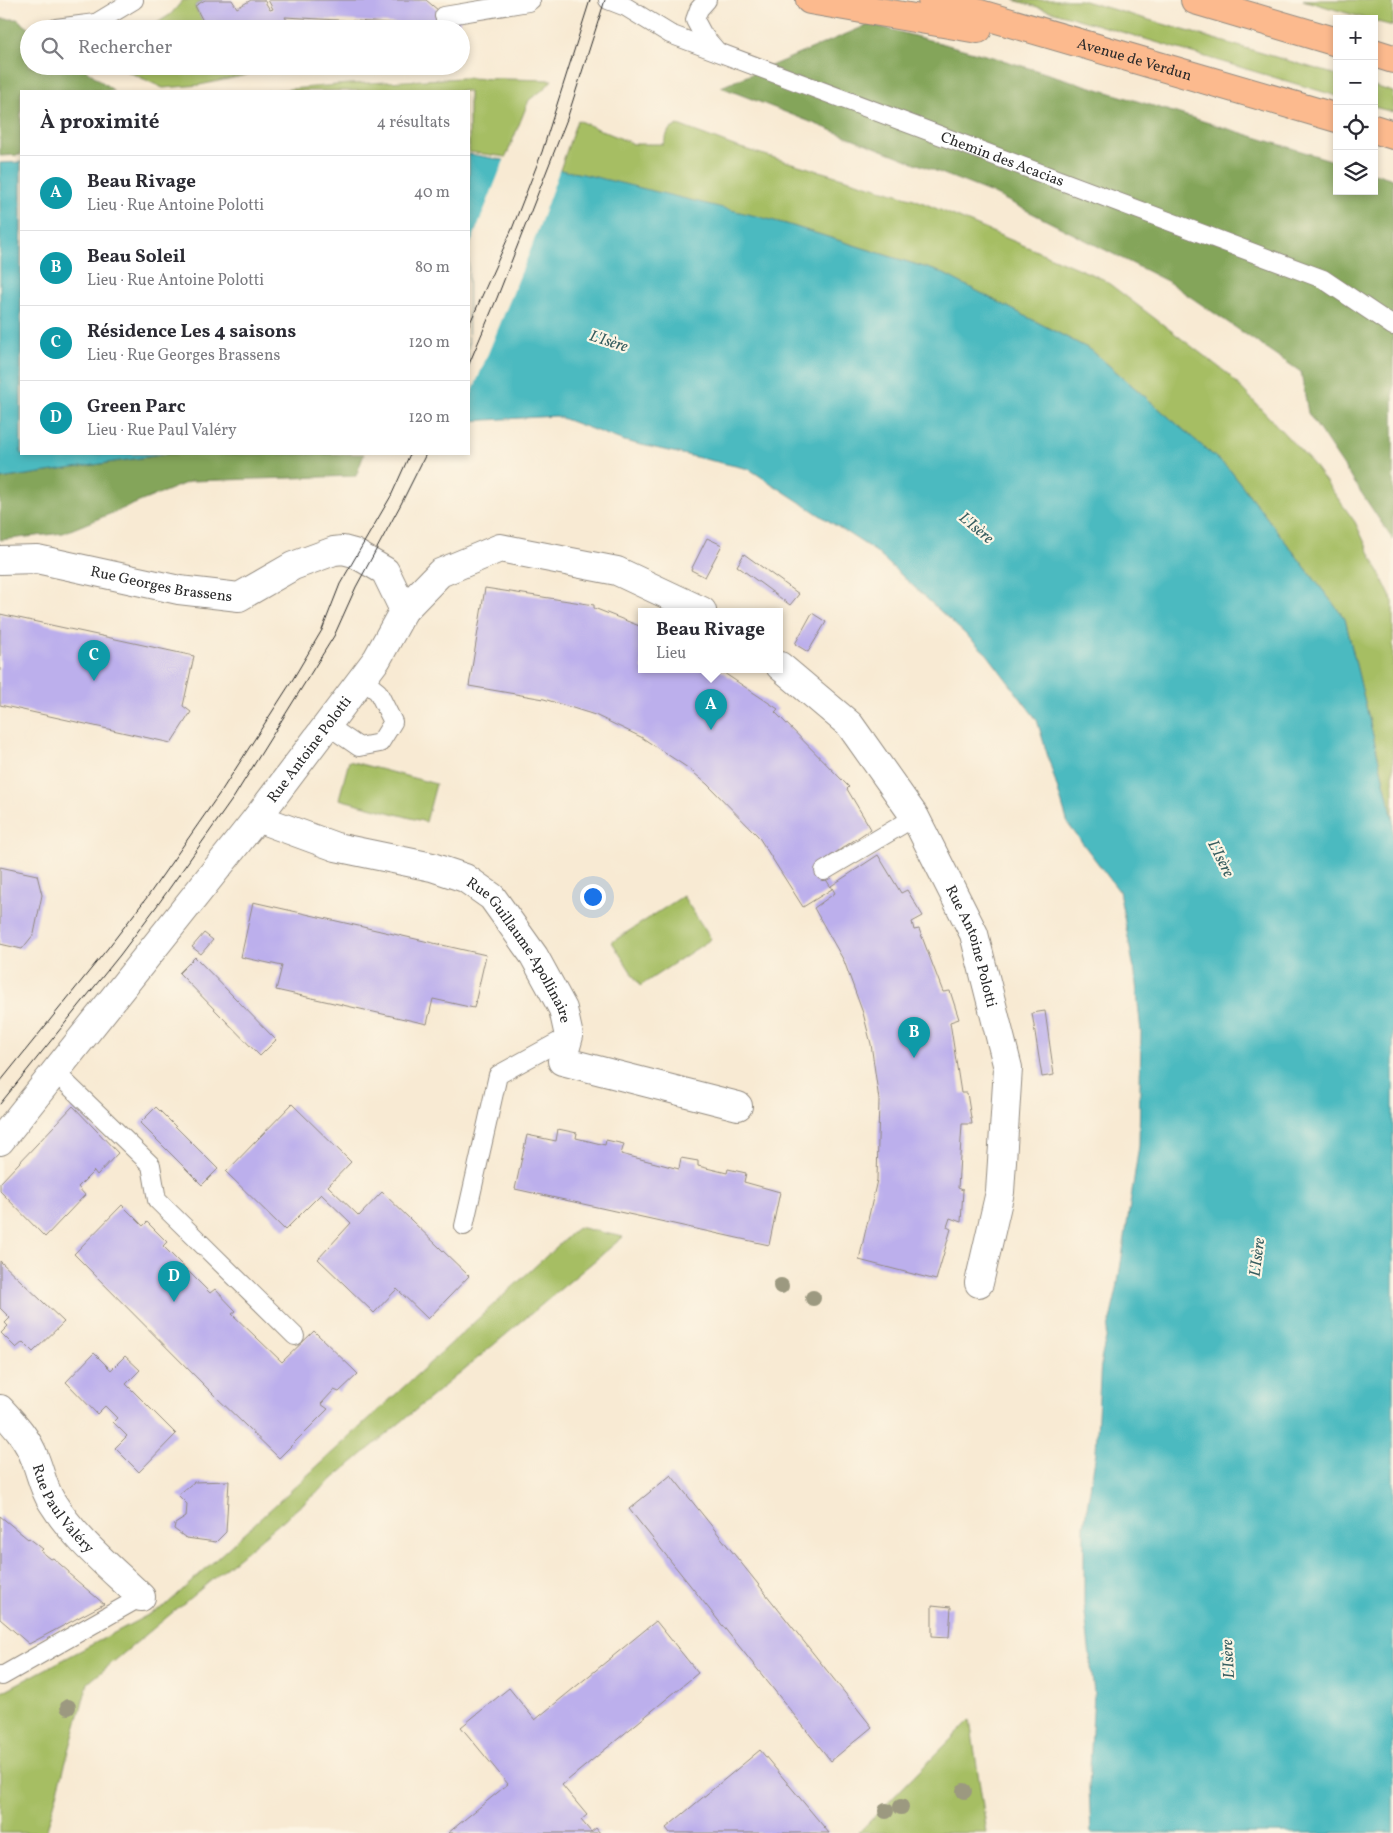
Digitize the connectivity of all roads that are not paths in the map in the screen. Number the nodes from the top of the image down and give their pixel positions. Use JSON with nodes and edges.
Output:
{"nodes":[{"id":1,"x":134,"y":0,"type":"edge"},
{"id":2,"x":531,"y":0,"type":"edge"},
{"id":3,"x":608,"y":0,"type":"edge"},
{"id":4,"x":706,"y":0,"type":"edge"},
{"id":5,"x":810,"y":0,"type":"edge"},
{"id":6,"x":932,"y":0,"type":"edge"},
{"id":7,"x":1195,"y":0,"type":"edge"},
{"id":8,"x":444,"y":16,"type":"dead end"},
{"id":9,"x":102,"y":20,"type":"edge"},
{"id":10,"x":1333,"y":41,"type":"edge"},
{"id":11,"x":716,"y":50,"type":"junction"},
{"id":12,"x":1105,"y":51,"type":"junction"},
{"id":13,"x":1378,"y":54,"type":"edge"},
{"id":14,"x":1393,"y":58,"type":"edge"},
{"id":15,"x":1333,"y":117,"type":"edge"},
{"id":16,"x":1378,"y":130,"type":"edge"},
{"id":17,"x":1393,"y":134,"type":"edge"},
{"id":18,"x":1393,"y":326,"type":"edge"},
{"id":19,"x":0,"y":560,"type":"edge"},
{"id":20,"x":696,"y":608,"type":"edge"},
{"id":21,"x":404,"y":610,"type":"junction"},
{"id":22,"x":783,"y":669,"type":"edge"},
{"id":23,"x":362,"y":679,"type":"junction"},
{"id":24,"x":327,"y":725,"type":"junction"},
{"id":25,"x":915,"y":817,"type":"junction"},
{"id":26,"x":257,"y":818,"type":"junction"},
{"id":27,"x":824,"y":871,"type":"dead end"},
{"id":28,"x":569,"y":1036,"type":"junction"},
{"id":29,"x":54,"y":1072,"type":"junction"},
{"id":30,"x":738,"y":1106,"type":"dead end"},
{"id":31,"x":0,"y":1141,"type":"edge"},
{"id":32,"x":464,"y":1226,"type":"dead end"},
{"id":33,"x":979,"y":1284,"type":"dead end"},
{"id":34,"x":295,"y":1336,"type":"dead end"},
{"id":35,"x":0,"y":1409,"type":"edge"},
{"id":36,"x":140,"y":1597,"type":"joint"},
{"id":37,"x":0,"y":1675,"type":"edge"}],
"edges":[{"from":1,"to":9,"type":"lane"},
{"from":2,"to":8,"type":"lane"},
{"from":3,"to":11,"type":"lane","name":"Chemin des Acacias"},
{"from":4,"to":11,"type":"lane"},
{"from":5,"to":12,"type":"main road"},
{"from":6,"to":12,"type":"main road","name":"Avenue de Verdun"},
{"from":7,"to":10,"type":"main road"},
{"from":11,"to":18,"type":"lane","name":"Chemin des Acacias"},
{"from":12,"to":15,"type":"main road","name":"Avenue de Verdun"},
{"from":13,"to":14,"type":"main road"},
{"from":16,"to":17,"type":"main road"},
{"from":19,"to":21,"type":"street","name":"Rue Georges Brassens"},
{"from":20,"to":21,"type":"street","name":"Rue Antoine Polotti"},
{"from":21,"to":23,"type":"street","name":"Rue Antoine Polotti"},
{"from":22,"to":25,"type":"street","name":"Rue Antoine Polotti"},
{"from":23,"to":24,"type":"street","name":"Rue Antoine Polotti"},
{"from":23,"to":24,"type":"lane"},
{"from":24,"to":26,"type":"street","name":"Rue Antoine Polotti"},
{"from":25,"to":27,"type":"lane"},
{"from":25,"to":33,"type":"street","name":"Rue Antoine Polotti"},
{"from":26,"to":28,"type":"street","name":"Rue Guillaume Apollinaire"},
{"from":26,"to":29,"type":"street","name":"Rue Antoine Polotti"},
{"from":28,"to":30,"type":"street","name":"Rue Guillaume Apollinaire"},
{"from":28,"to":32,"type":"lane"},
{"from":29,"to":31,"type":"street","name":"Rue Antoine Polotti"},
{"from":29,"to":34,"type":"lane"},
{"from":35,"to":36,"type":"street","name":"Rue Paul Valéry"},
{"from":36,"to":37,"type":"lane"}]}
